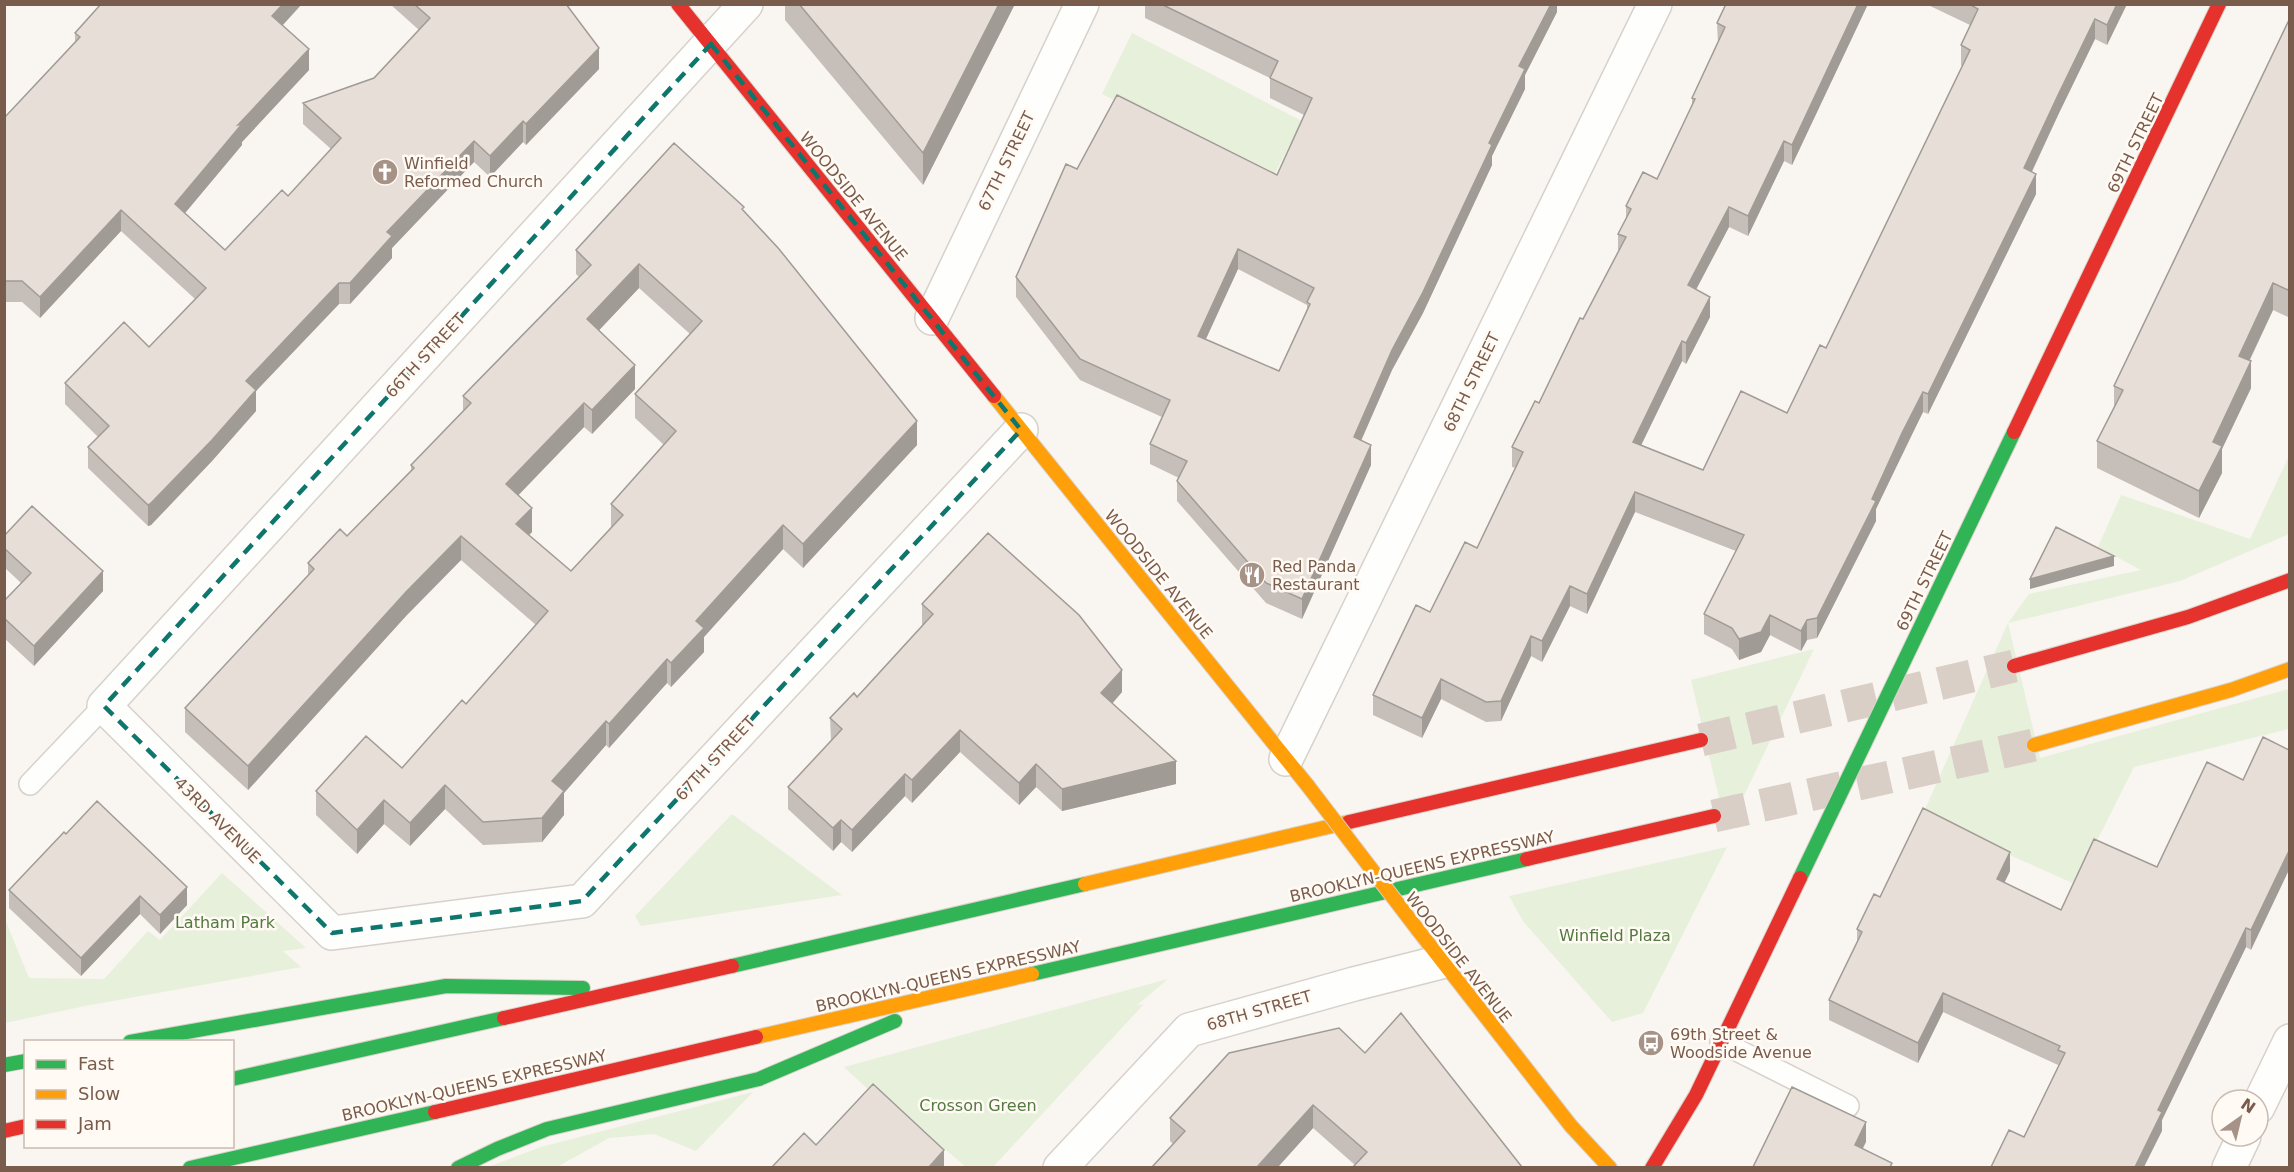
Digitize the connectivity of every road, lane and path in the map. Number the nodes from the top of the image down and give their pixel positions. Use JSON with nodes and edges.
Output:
{"nodes":[{"id":1,"x":678,"y":4,"type":"edge"},
{"id":2,"x":746,"y":4,"type":"edge"},
{"id":3,"x":1082,"y":4,"type":"edge"},
{"id":4,"x":1655,"y":4,"type":"edge"},
{"id":5,"x":2219,"y":4,"type":"edge"},
{"id":6,"x":711,"y":44,"type":"junction"},
{"id":7,"x":932,"y":318,"type":"junction"},
{"id":8,"x":1021,"y":430,"type":"junction"},
{"id":9,"x":2289,"y":580,"type":"edge"},
{"id":10,"x":2014,"y":666,"type":"tunnel mouth"},
{"id":11,"x":2289,"y":669,"type":"edge"},
{"id":12,"x":104,"y":706,"type":"junction"},
{"id":13,"x":1701,"y":740,"type":"tunnel mouth"},
{"id":14,"x":2034,"y":745,"type":"tunnel mouth"},
{"id":15,"x":1286,"y":759,"type":"junction"},
{"id":16,"x":30,"y":784,"type":"dead end"},
{"id":17,"x":1713,"y":816,"type":"tunnel mouth"},
{"id":18,"x":332,"y":933,"type":"joint"},
{"id":19,"x":1441,"y":962,"type":"junction"},
{"id":20,"x":974,"y":987,"type":"junction"},
{"id":21,"x":635,"y":989,"type":"junction"},
{"id":22,"x":136,"y":1040,"type":"edge"},
{"id":23,"x":2289,"y":1041,"type":"edge"},
{"id":24,"x":1721,"y":1042,"type":"junction"},
{"id":25,"x":24,"y":1061,"type":"edge"},
{"id":26,"x":4,"y":1065,"type":"edge"},
{"id":27,"x":234,"y":1079,"type":"edge"},
{"id":28,"x":2267,"y":1088,"type":"edge"},
{"id":29,"x":1848,"y":1106,"type":"dead end"},
{"id":30,"x":24,"y":1126,"type":"edge"},
{"id":31,"x":4,"y":1131,"type":"edge"},
{"id":32,"x":2238,"y":1148,"type":"edge"},
{"id":33,"x":190,"y":1167,"type":"edge"},
{"id":34,"x":458,"y":1167,"type":"edge"},
{"id":35,"x":1060,"y":1167,"type":"edge"},
{"id":36,"x":1610,"y":1167,"type":"edge"},
{"id":37,"x":1652,"y":1167,"type":"edge"},
{"id":38,"x":2229,"y":1167,"type":"edge"}],
"edges":[{"from":1,"to":6,"type":"main road","name":"WOODSIDE AVENUE"},
{"from":2,"to":6,"type":"street","name":"66TH STREET"},
{"from":3,"to":7,"type":"street","name":"67TH STREET"},
{"from":4,"to":15,"type":"street","name":"68TH STREET"},
{"from":5,"to":24,"type":"main road","name":"69TH STREET"},
{"from":6,"to":7,"type":"main road","name":"WOODSIDE AVENUE"},
{"from":6,"to":12,"type":"street","name":"66TH STREET"},
{"from":7,"to":8,"type":"main road","name":"WOODSIDE AVENUE"},
{"from":8,"to":15,"type":"main road","name":"WOODSIDE AVENUE"},
{"from":8,"to":18,"type":"street","name":"67TH STREET"},
{"from":9,"to":10,"type":"main road"},
{"from":11,"to":14,"type":"main road"},
{"from":12,"to":16,"type":"lane"},
{"from":12,"to":18,"type":"street","name":"43RD AVENUE"},
{"from":13,"to":21,"type":"main road"},
{"from":15,"to":19,"type":"main road","name":"WOODSIDE AVENUE","bridge":true},
{"from":17,"to":20,"type":"main road","name":"BROOKLYN-QUEENS EXPRESSWAY"},
{"from":19,"to":35,"type":"street","name":"68TH STREET"},
{"from":19,"to":36,"type":"main road","name":"WOODSIDE AVENUE"},
{"from":20,"to":33,"type":"main road","name":"BROOKLYN-QUEENS EXPRESSWAY"},
{"from":20,"to":34,"type":"main road"},
{"from":21,"to":22,"type":"main road"},
{"from":21,"to":27,"type":"main road"},
{"from":23,"to":28,"type":"street"},
{"from":24,"to":29,"type":"lane"},
{"from":24,"to":37,"type":"main road","name":"69TH STREET"},
{"from":25,"to":26,"type":"main road"},
{"from":30,"to":31,"type":"main road"},
{"from":32,"to":38,"type":"street"}]}
